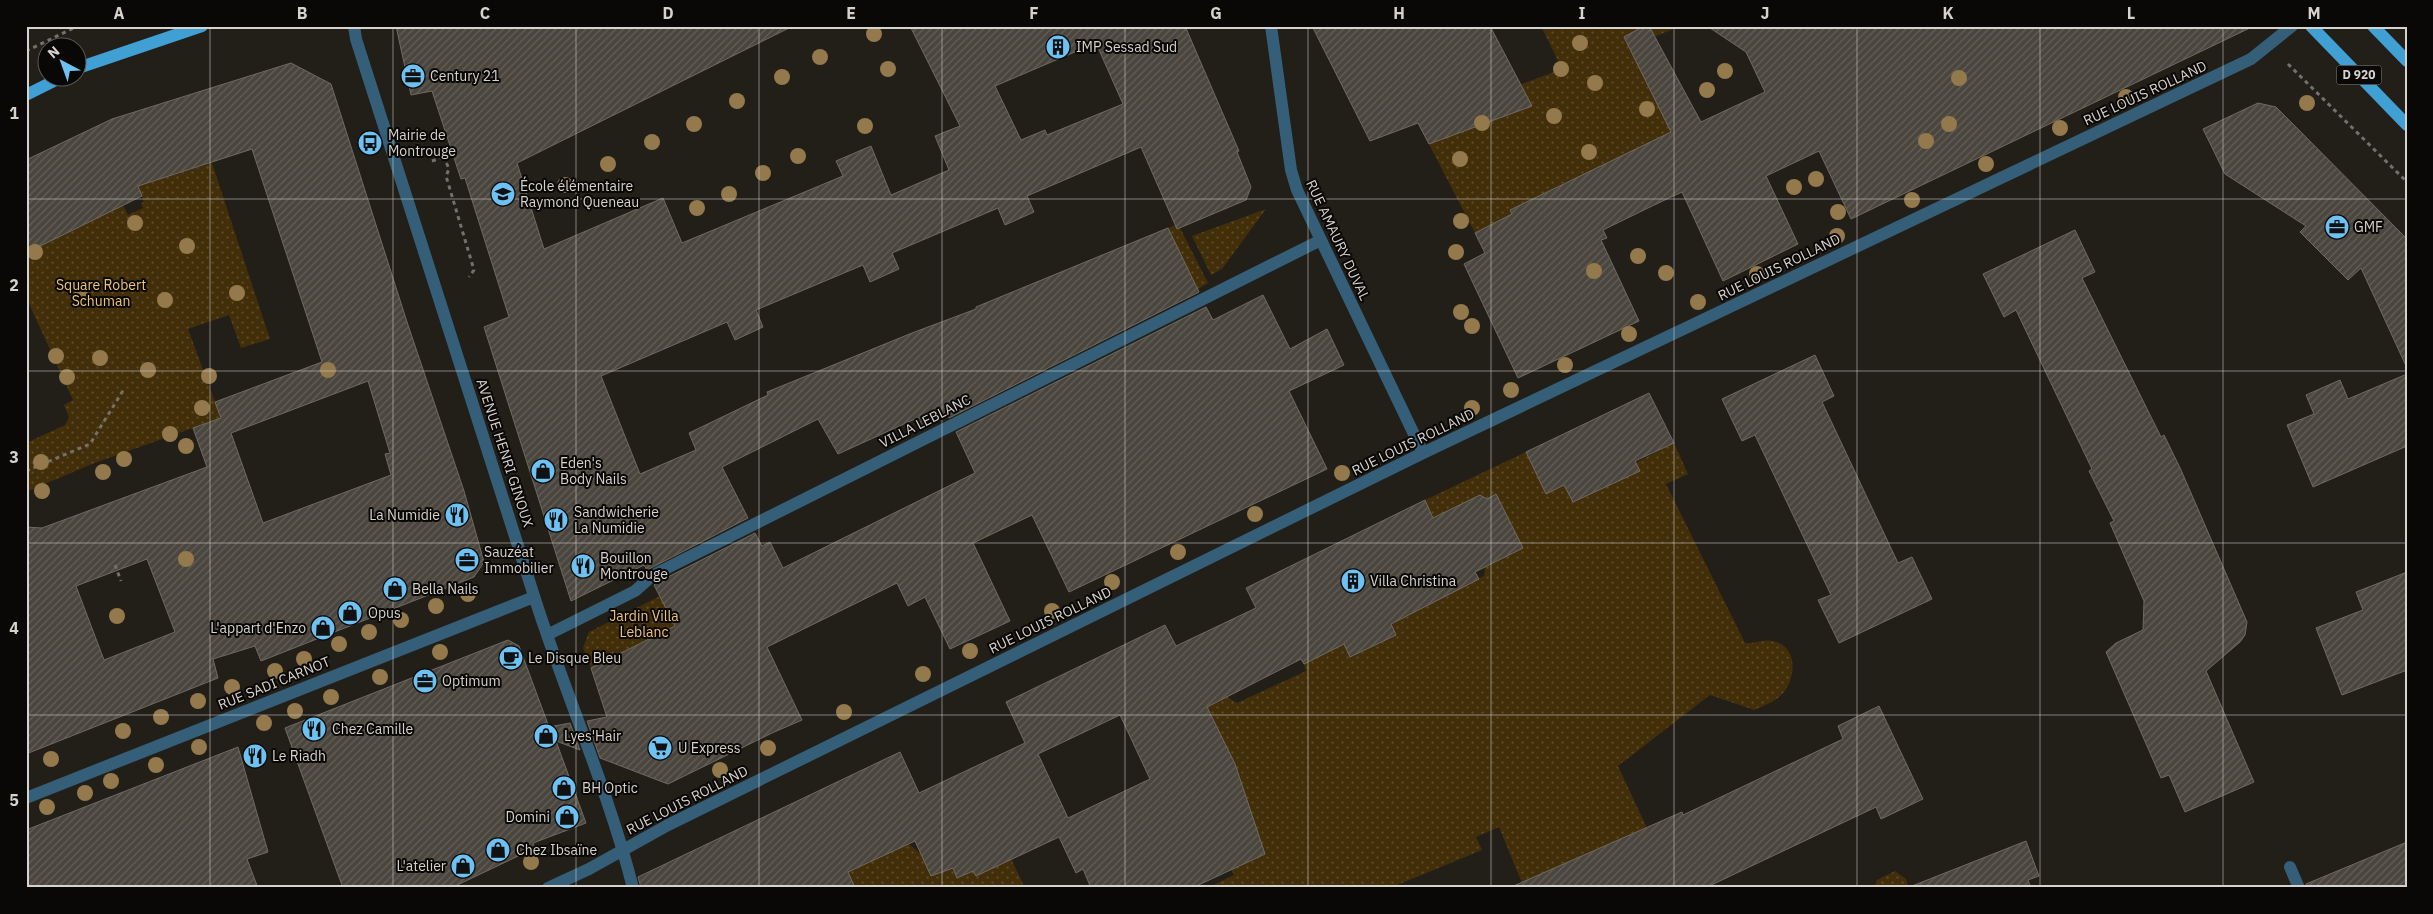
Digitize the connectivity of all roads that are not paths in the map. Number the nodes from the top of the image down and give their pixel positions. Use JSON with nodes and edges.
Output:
{"nodes":[{"id":1,"x":202,"y":26,"type":"edge"},
{"id":2,"x":354,"y":26,"type":"edge"},
{"id":3,"x":1271,"y":26,"type":"edge"},
{"id":4,"x":2292,"y":26,"type":"edge"},
{"id":5,"x":2311,"y":26,"type":"edge"},
{"id":6,"x":2373,"y":26,"type":"edge"},
{"id":7,"x":2407,"y":61,"type":"edge"},
{"id":8,"x":88,"y":65,"type":"edge"},
{"id":9,"x":40,"y":88,"type":"edge"},
{"id":10,"x":26,"y":95,"type":"edge"},
{"id":11,"x":2407,"y":125,"type":"edge"},
{"id":12,"x":1321,"y":240,"type":"junction"},
{"id":13,"x":1423,"y":453,"type":"junction"},
{"id":14,"x":534,"y":597,"type":"junction"},
{"id":15,"x":547,"y":635,"type":"junction"},
{"id":16,"x":26,"y":798,"type":"edge"},
{"id":17,"x":623,"y":849,"type":"junction"},
{"id":18,"x":2290,"y":867,"type":"dead end"},
{"id":19,"x":548,"y":888,"type":"edge"},
{"id":20,"x":633,"y":888,"type":"edge"},
{"id":21,"x":2299,"y":888,"type":"edge"}],
"edges":[{"from":1,"to":8,"type":"main road"},
{"from":2,"to":14,"type":"street","name":"AVENUE HENRI GINOUX"},
{"from":3,"to":12,"type":"street","name":"RUE AMAURY DUVAL"},
{"from":4,"to":13,"type":"street","name":"RUE LOUIS ROLLAND"},
{"from":5,"to":11,"type":"main road","number":"D 920"},
{"from":6,"to":7,"type":"main road"},
{"from":9,"to":10,"type":"main road"},
{"from":12,"to":13,"type":"street","name":"RUE AMAURY DUVAL"},
{"from":12,"to":15,"type":"street","name":"VILLA LEBLANC"},
{"from":13,"to":17,"type":"street","name":"RUE LOUIS ROLLAND"},
{"from":14,"to":15,"type":"street","name":"AVENUE HENRI GINOUX"},
{"from":14,"to":16,"type":"street","name":"RUE SADI CARNOT"},
{"from":15,"to":17,"type":"street","name":"AVENUE HENRI GINOUX"},
{"from":17,"to":19,"type":"street","name":"RUE LOUIS ROLLAND"},
{"from":17,"to":20,"type":"street","name":"AVENUE HENRI GINOUX"},
{"from":18,"to":21,"type":"street"}]}
